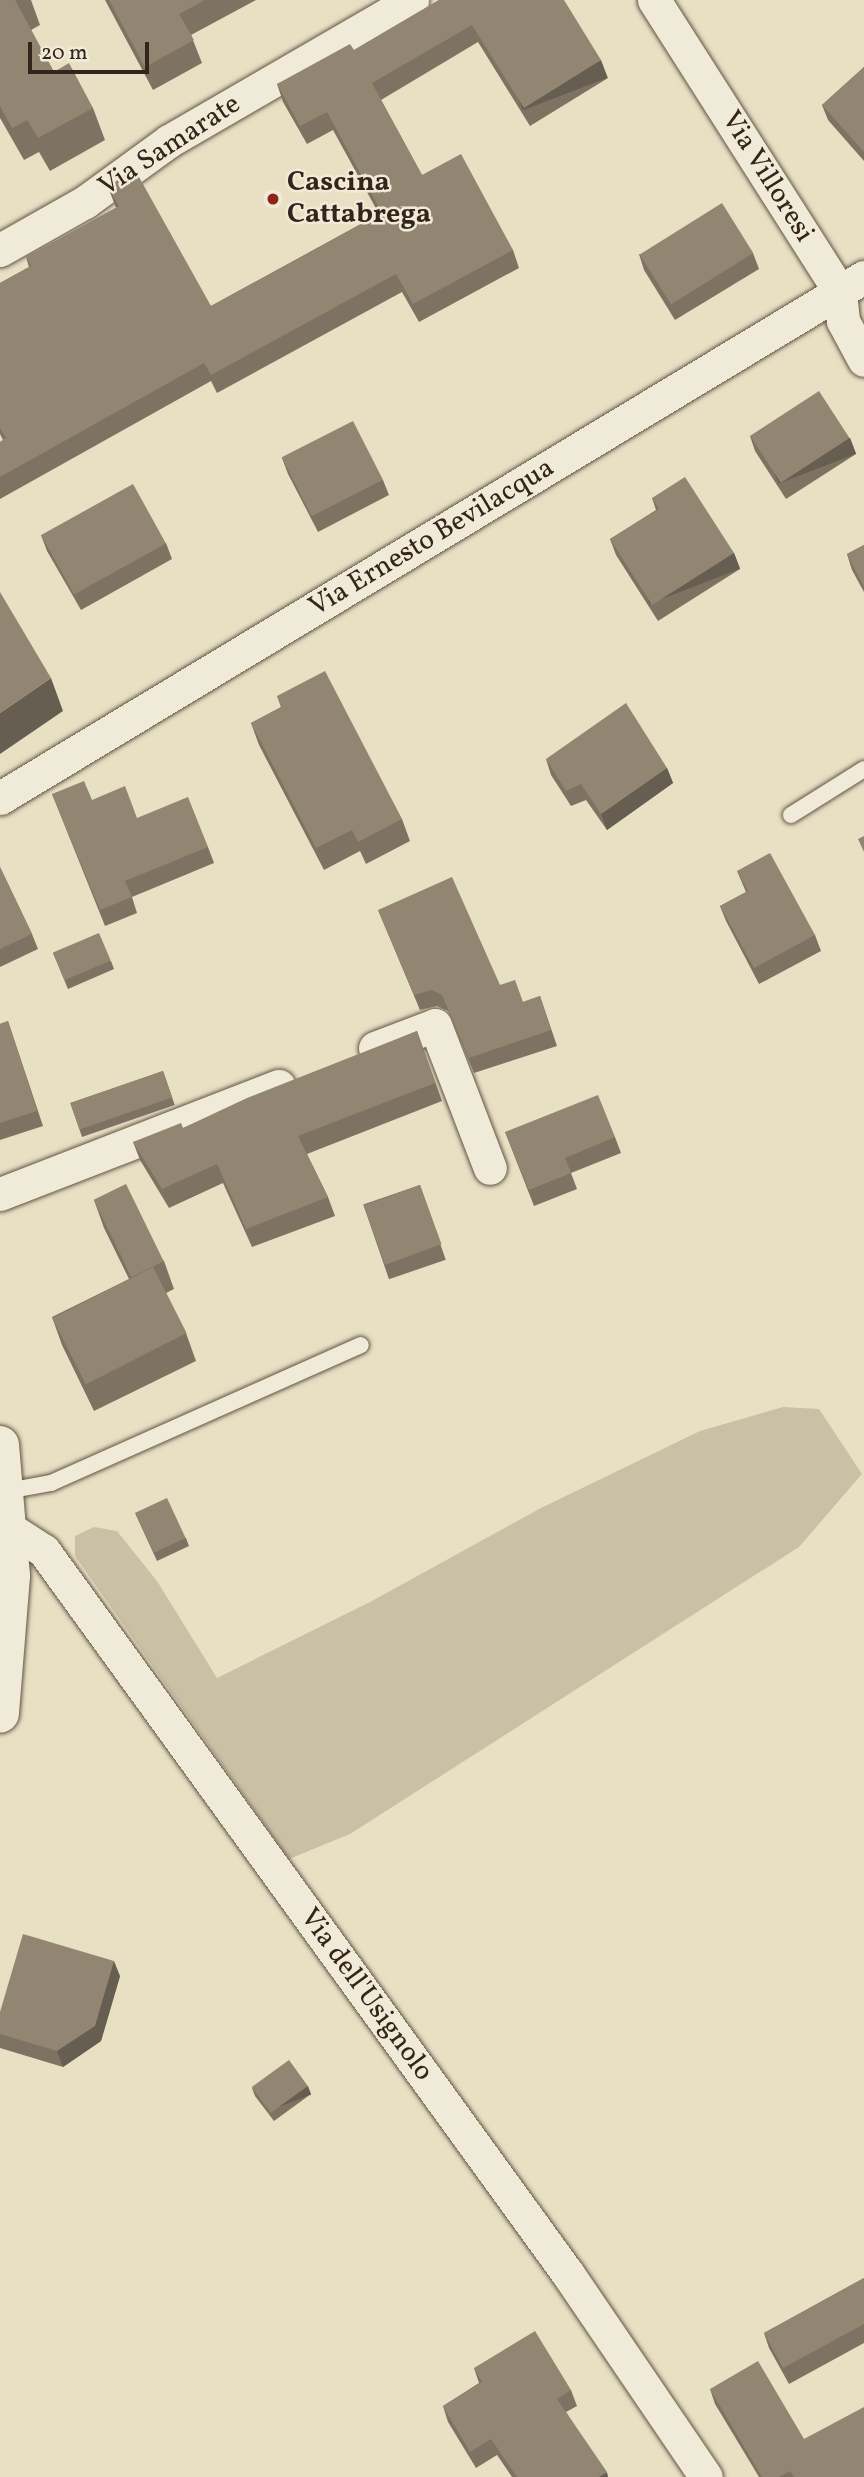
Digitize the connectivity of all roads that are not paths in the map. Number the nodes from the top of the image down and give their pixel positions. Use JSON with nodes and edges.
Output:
{"nodes":[{"id":1,"x":412,"y":0,"type":"edge"},
{"id":2,"x":654,"y":0,"type":"edge"},
{"id":3,"x":0,"y":250,"type":"edge"},
{"id":4,"x":852,"y":285,"type":"edge"},
{"id":5,"x":864,"y":360,"type":"edge"},
{"id":6,"x":864,"y":769,"type":"edge"},
{"id":7,"x":0,"y":798,"type":"edge"},
{"id":8,"x":792,"y":815,"type":"dead end"},
{"id":9,"x":346,"y":1060,"type":"edge"},
{"id":10,"x":307,"y":1075,"type":"edge"},
{"id":11,"x":490,"y":1168,"type":"dead end"},
{"id":12,"x":0,"y":1194,"type":"edge"},
{"id":13,"x":361,"y":1345,"type":"dead end"},
{"id":14,"x":0,"y":1445,"type":"edge"},
{"id":15,"x":7,"y":1492,"type":"junction"},
{"id":16,"x":10,"y":1529,"type":"junction"},
{"id":17,"x":0,"y":1714,"type":"edge"},
{"id":18,"x":706,"y":2477,"type":"edge"}],
"edges":[{"from":1,"to":3,"type":"street","name":"Via Samarate"},
{"from":2,"to":4,"type":"street","name":"Via Villoresi"},
{"from":4,"to":5,"type":"street","name":"Via Villoresi"},
{"from":4,"to":7,"type":"street","name":"Via Ernesto Bevilacqua"},
{"from":6,"to":8,"type":"lane"},
{"from":9,"to":11,"type":"street"},
{"from":10,"to":12,"type":"street"},
{"from":13,"to":15,"type":"lane"},
{"from":14,"to":15,"type":"street"},
{"from":15,"to":16,"type":"street"},
{"from":16,"to":17,"type":"street"},
{"from":16,"to":18,"type":"street","name":"Via dell'Usignolo"}]}
